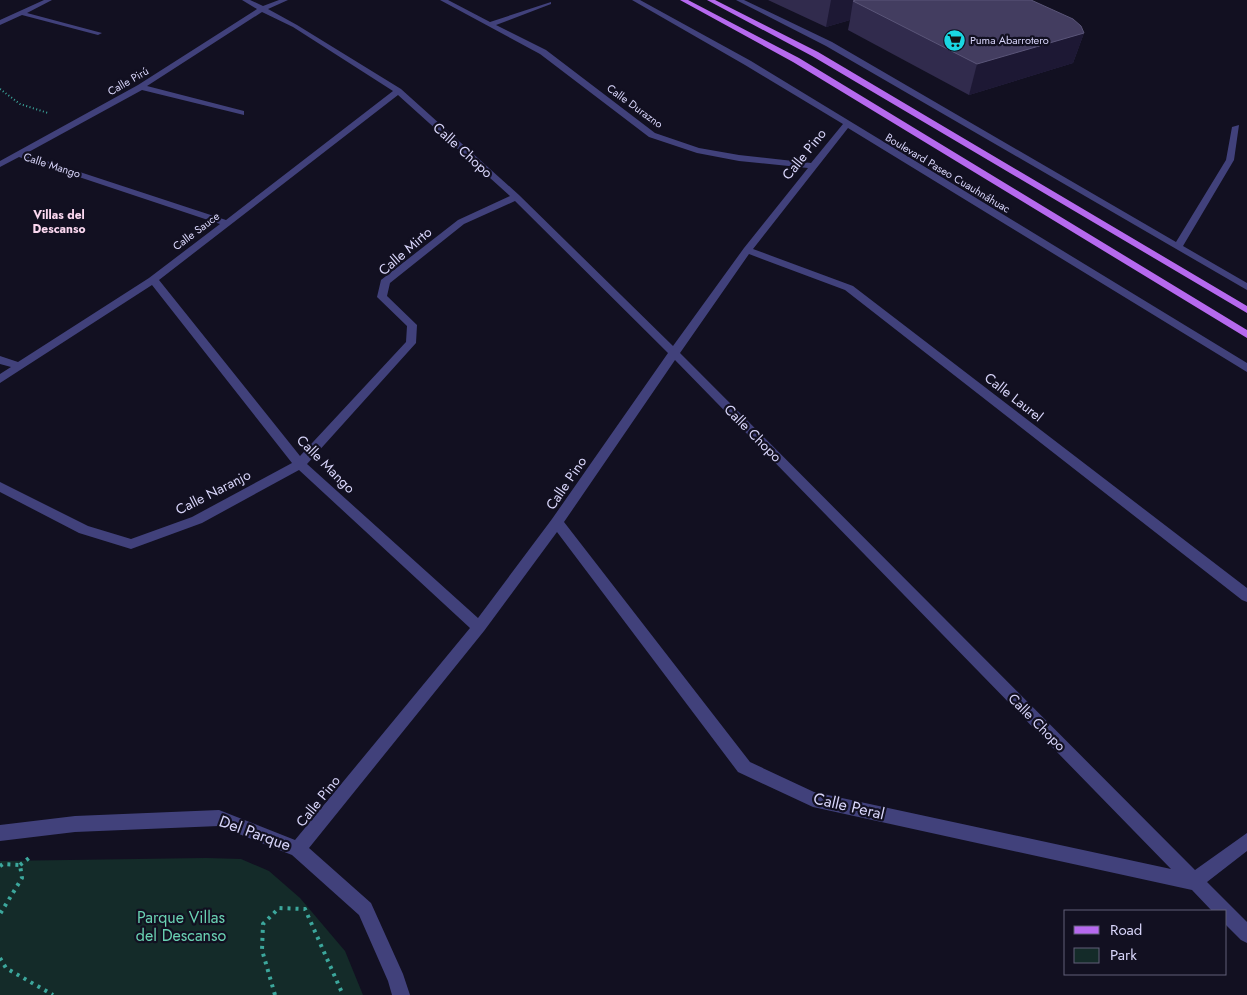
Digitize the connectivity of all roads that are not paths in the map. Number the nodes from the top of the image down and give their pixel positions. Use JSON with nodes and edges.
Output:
{"nodes":[{"id":1,"x":49,"y":0,"type":"edge"},
{"id":2,"x":245,"y":0,"type":"edge"},
{"id":3,"x":285,"y":0,"type":"edge"},
{"id":4,"x":444,"y":0,"type":"edge"},
{"id":5,"x":635,"y":0,"type":"edge"},
{"id":6,"x":684,"y":0,"type":"edge"},
{"id":7,"x":710,"y":0,"type":"edge"},
{"id":8,"x":739,"y":0,"type":"edge"},
{"id":9,"x":549,"y":3,"type":"dead end"},
{"id":10,"x":262,"y":9,"type":"junction"},
{"id":11,"x":20,"y":13,"type":"junction"},
{"id":12,"x":0,"y":23,"type":"edge"},
{"id":13,"x":491,"y":24,"type":"junction"},
{"id":14,"x":98,"y":33,"type":"dead end"},
{"id":15,"x":141,"y":87,"type":"junction"},
{"id":16,"x":398,"y":91,"type":"junction"},
{"id":17,"x":241,"y":113,"type":"dead end"},
{"id":18,"x":847,"y":124,"type":"junction"},
{"id":19,"x":1236,"y":127,"type":"dead end"},
{"id":20,"x":18,"y":154,"type":"junction"},
{"id":21,"x":0,"y":164,"type":"edge"},
{"id":22,"x":813,"y":166,"type":"junction"},
{"id":23,"x":516,"y":197,"type":"junction"},
{"id":24,"x":228,"y":223,"type":"junction"},
{"id":25,"x":1177,"y":247,"type":"junction"},
{"id":26,"x":747,"y":250,"type":"junction"},
{"id":27,"x":153,"y":280,"type":"junction"},
{"id":28,"x":1247,"y":287,"type":"edge"},
{"id":29,"x":1247,"y":310,"type":"edge"},
{"id":30,"x":1247,"y":335,"type":"edge"},
{"id":31,"x":674,"y":353,"type":"junction"},
{"id":32,"x":0,"y":360,"type":"edge"},
{"id":33,"x":18,"y":366,"type":"junction"},
{"id":34,"x":1247,"y":368,"type":"edge"},
{"id":35,"x":0,"y":379,"type":"edge"},
{"id":36,"x":300,"y":464,"type":"junction"},
{"id":37,"x":0,"y":487,"type":"edge"},
{"id":38,"x":557,"y":522,"type":"junction"},
{"id":39,"x":1247,"y":596,"type":"edge"},
{"id":40,"x":479,"y":627,"type":"junction"},
{"id":41,"x":0,"y":833,"type":"edge"},
{"id":42,"x":1247,"y":841,"type":"edge"},
{"id":43,"x":298,"y":849,"type":"junction"},
{"id":44,"x":1194,"y":882,"type":"junction"},
{"id":45,"x":1223,"y":910,"type":"edge"},
{"id":46,"x":1227,"y":914,"type":"edge"},
{"id":47,"x":1247,"y":934,"type":"edge"},
{"id":48,"x":401,"y":995,"type":"edge"}],
"edges":[{"from":1,"to":11,"type":"street"},
{"from":2,"to":10,"type":"street","name":"Calle Chopo"},
{"from":3,"to":10,"type":"street"},
{"from":4,"to":13,"type":"street","name":"Calle Durazno"},
{"from":5,"to":18,"type":"street","name":"Boulevard Paseo Cuauhnáhuac"},
{"from":6,"to":30,"type":"main road","name":"Boulevard Paseo Cuauhnáhuac"},
{"from":7,"to":29,"type":"main road"},
{"from":8,"to":25,"type":"street"},
{"from":9,"to":13,"type":"street"},
{"from":10,"to":15,"type":"street","name":"Calle Pirú"},
{"from":10,"to":16,"type":"street","name":"Calle Chopo"},
{"from":11,"to":12,"type":"street"},
{"from":11,"to":14,"type":"street"},
{"from":13,"to":22,"type":"street","name":"Calle Durazno"},
{"from":15,"to":17,"type":"street"},
{"from":15,"to":20,"type":"street","name":"Calle Pirú"},
{"from":16,"to":23,"type":"street","name":"Calle Chopo"},
{"from":16,"to":24,"type":"street","name":"Calle Sauce"},
{"from":18,"to":22,"type":"street","name":"Calle Pino"},
{"from":18,"to":34,"type":"street","name":"Boulevard Paseo Cuauhnáhuac"},
{"from":19,"to":25,"type":"street"},
{"from":20,"to":21,"type":"street","name":"Calle Pirú"},
{"from":20,"to":24,"type":"street","name":"Calle Mango"},
{"from":22,"to":26,"type":"street","name":"Calle Pino"},
{"from":23,"to":31,"type":"street","name":"Calle Chopo"},
{"from":23,"to":36,"type":"street","name":"Calle Mirto"},
{"from":24,"to":27,"type":"street","name":"Calle Sauce"},
{"from":25,"to":28,"type":"street"},
{"from":26,"to":31,"type":"street","name":"Calle Pino"},
{"from":26,"to":39,"type":"street","name":"Calle Laurel"},
{"from":27,"to":33,"type":"street","name":"Calle Sauce"},
{"from":27,"to":36,"type":"street","name":"Calle Mango"},
{"from":31,"to":38,"type":"street","name":"Calle Pino"},
{"from":31,"to":44,"type":"street","name":"Calle Chopo"},
{"from":32,"to":33,"type":"street"},
{"from":33,"to":35,"type":"street","name":"Calle Sauce"},
{"from":36,"to":37,"type":"street","name":"Calle Naranjo"},
{"from":36,"to":40,"type":"street","name":"Calle Mango"},
{"from":38,"to":40,"type":"street","name":"Calle Pino"},
{"from":38,"to":44,"type":"street","name":"Calle Peral"},
{"from":40,"to":43,"type":"street","name":"Calle Pino"},
{"from":41,"to":43,"type":"street","name":"Del Parque"},
{"from":42,"to":44,"type":"street"},
{"from":43,"to":48,"type":"street","name":"Del Parque"},
{"from":44,"to":45,"type":"street","name":"Calle Chopo"},
{"from":46,"to":47,"type":"street","name":"Calle Chopo"}]}
